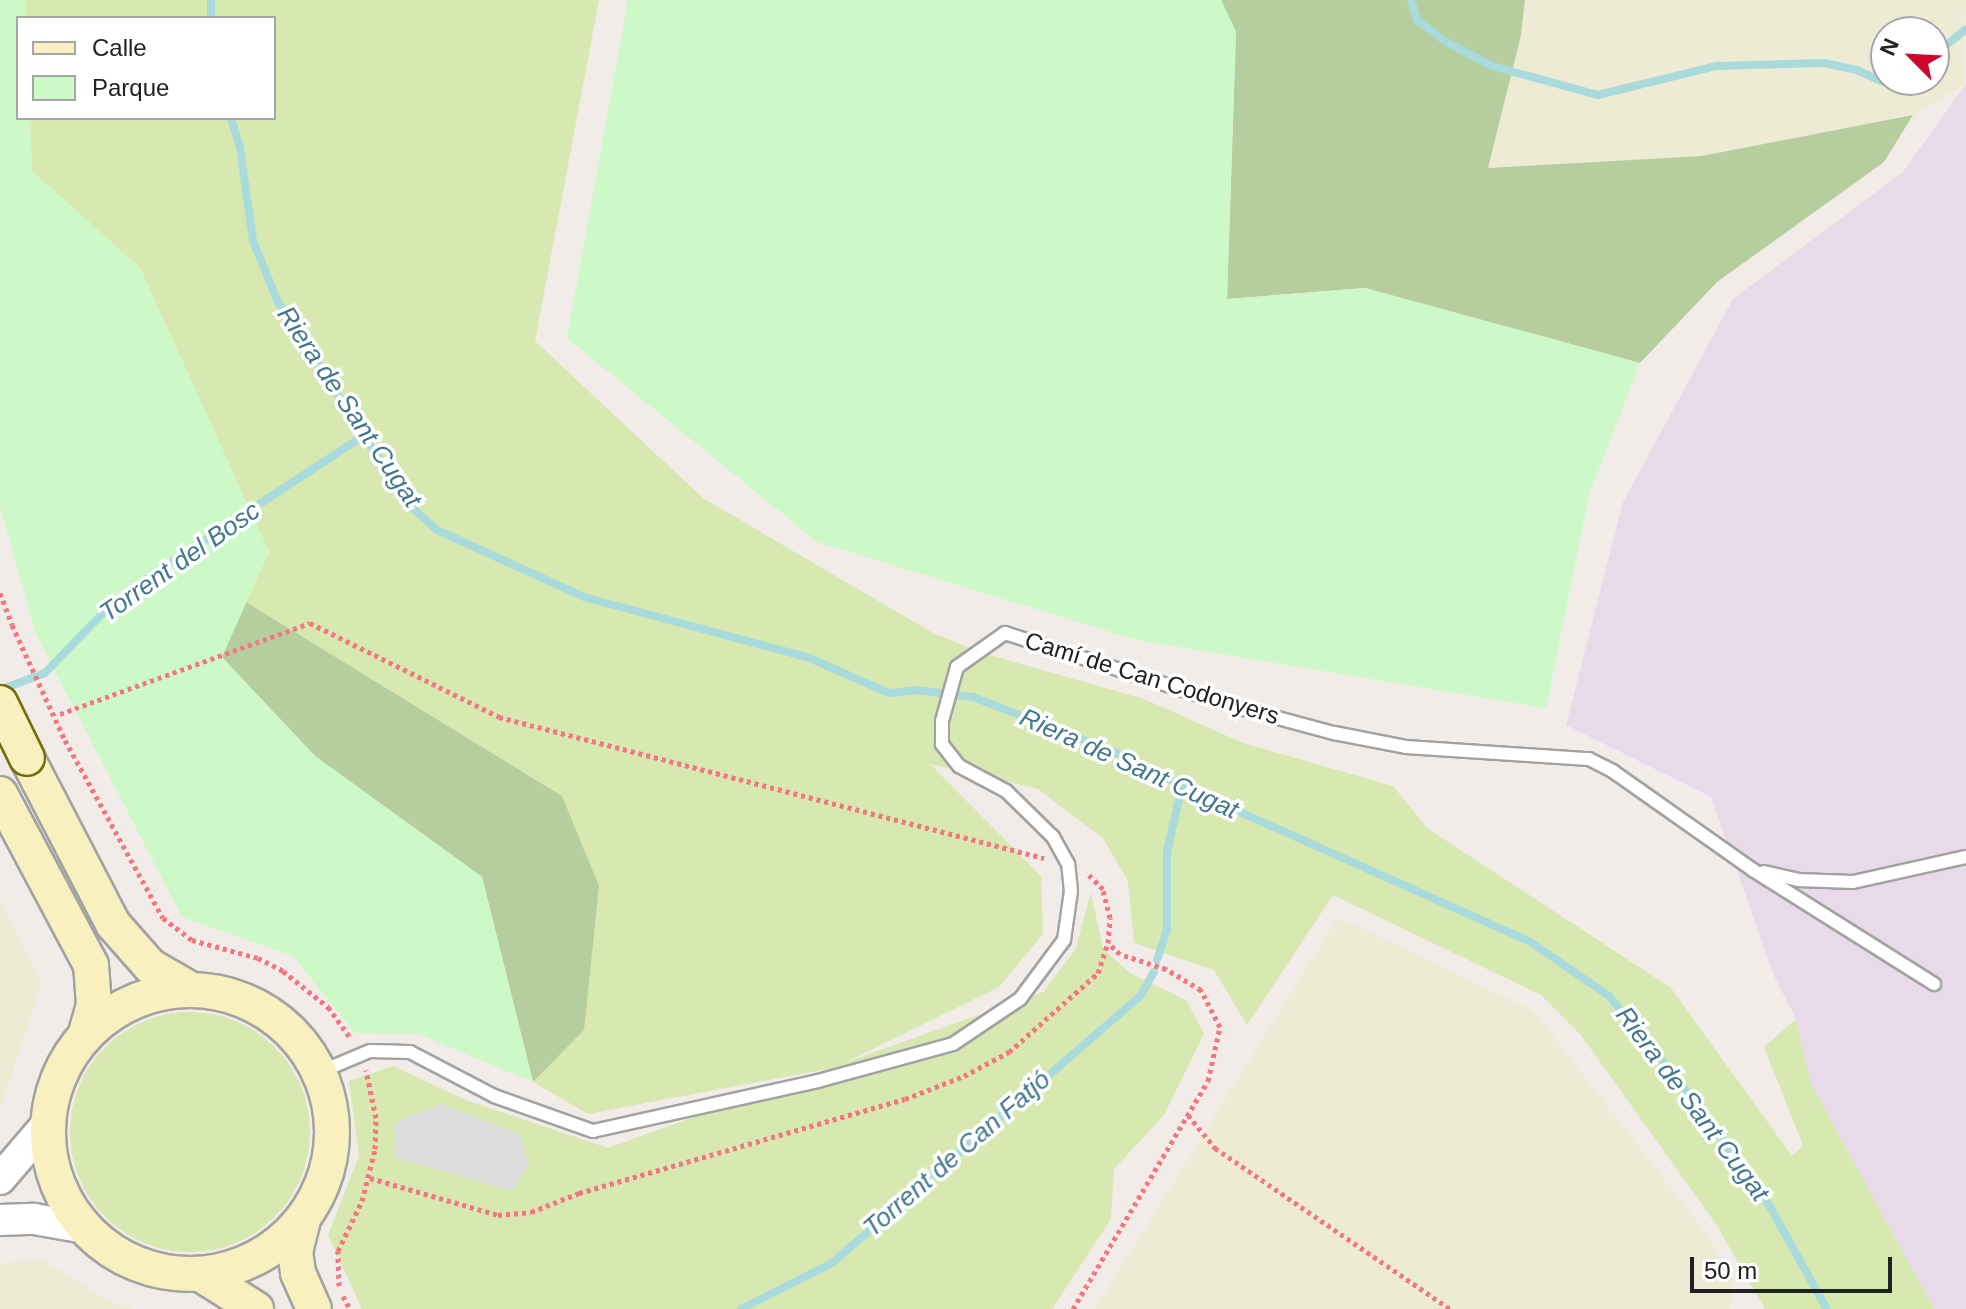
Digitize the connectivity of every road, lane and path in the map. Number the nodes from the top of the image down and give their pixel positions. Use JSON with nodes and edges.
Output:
{"nodes":[{"id":1,"x":0,"y":593,"type":"edge"},
{"id":2,"x":0,"y":703,"type":"edge"},
{"id":3,"x":60,"y":714,"type":"dead end"},
{"id":4,"x":0,"y":794,"type":"edge"},
{"id":5,"x":1053,"y":837,"type":"junction"},
{"id":6,"x":1966,"y":857,"type":"edge"},
{"id":7,"x":1068,"y":864,"type":"junction"},
{"id":8,"x":1753,"y":870,"type":"junction"},
{"id":9,"x":1108,"y":943,"type":"junction"},
{"id":10,"x":1934,"y":984,"type":"dead end"},
{"id":11,"x":190,"y":989,"type":"junction"},
{"id":12,"x":350,"y":1036,"type":"dead end"},
{"id":13,"x":85,"y":1037,"type":"junction"},
{"id":14,"x":320,"y":1072,"type":"junction"},
{"id":15,"x":368,"y":1073,"type":"dead end"},
{"id":16,"x":1188,"y":1115,"type":"junction"},
{"id":17,"x":48,"y":1123,"type":"junction"},
{"id":18,"x":370,"y":1178,"type":"junction"},
{"id":19,"x":0,"y":1179,"type":"edge"},
{"id":20,"x":0,"y":1220,"type":"edge"},
{"id":21,"x":303,"y":1220,"type":"junction"},
{"id":22,"x":85,"y":1228,"type":"junction"},
{"id":23,"x":202,"y":1275,"type":"junction"},
{"id":24,"x":256,"y":1309,"type":"edge"},
{"id":25,"x":314,"y":1309,"type":"edge"},
{"id":26,"x":350,"y":1309,"type":"edge"},
{"id":27,"x":1073,"y":1309,"type":"edge"},
{"id":28,"x":1450,"y":1309,"type":"edge"}],
"edges":[{"from":1,"to":12,"type":"path","bridge":true},
{"from":2,"to":11,"type":"main road","bridge":true},
{"from":3,"to":7,"type":"path"},
{"from":4,"to":13,"type":"main road"},
{"from":5,"to":7,"type":"lane","name":"Camí de Can Codonyers"},
{"from":5,"to":8,"type":"lane","name":"Camí de Can Codonyers"},
{"from":5,"to":9,"type":"path"},
{"from":6,"to":8,"type":"lane"},
{"from":7,"to":14,"type":"lane","name":"Camí de Can Codonyers"},
{"from":8,"to":10,"type":"lane"},
{"from":9,"to":16,"type":"path"},
{"from":9,"to":18,"type":"path"},
{"from":11,"to":13,"type":"main road"},
{"from":11,"to":14,"type":"main road"},
{"from":13,"to":17,"type":"main road"},
{"from":14,"to":21,"type":"main road"},
{"from":15,"to":18,"type":"path"},
{"from":16,"to":27,"type":"path"},
{"from":16,"to":28,"type":"path"},
{"from":17,"to":19,"type":"street"},
{"from":17,"to":22,"type":"main road"},
{"from":18,"to":26,"type":"path"},
{"from":20,"to":22,"type":"street"},
{"from":21,"to":23,"type":"main road"},
{"from":21,"to":25,"type":"main road"},
{"from":22,"to":23,"type":"main road"},
{"from":23,"to":24,"type":"main road"}]}
